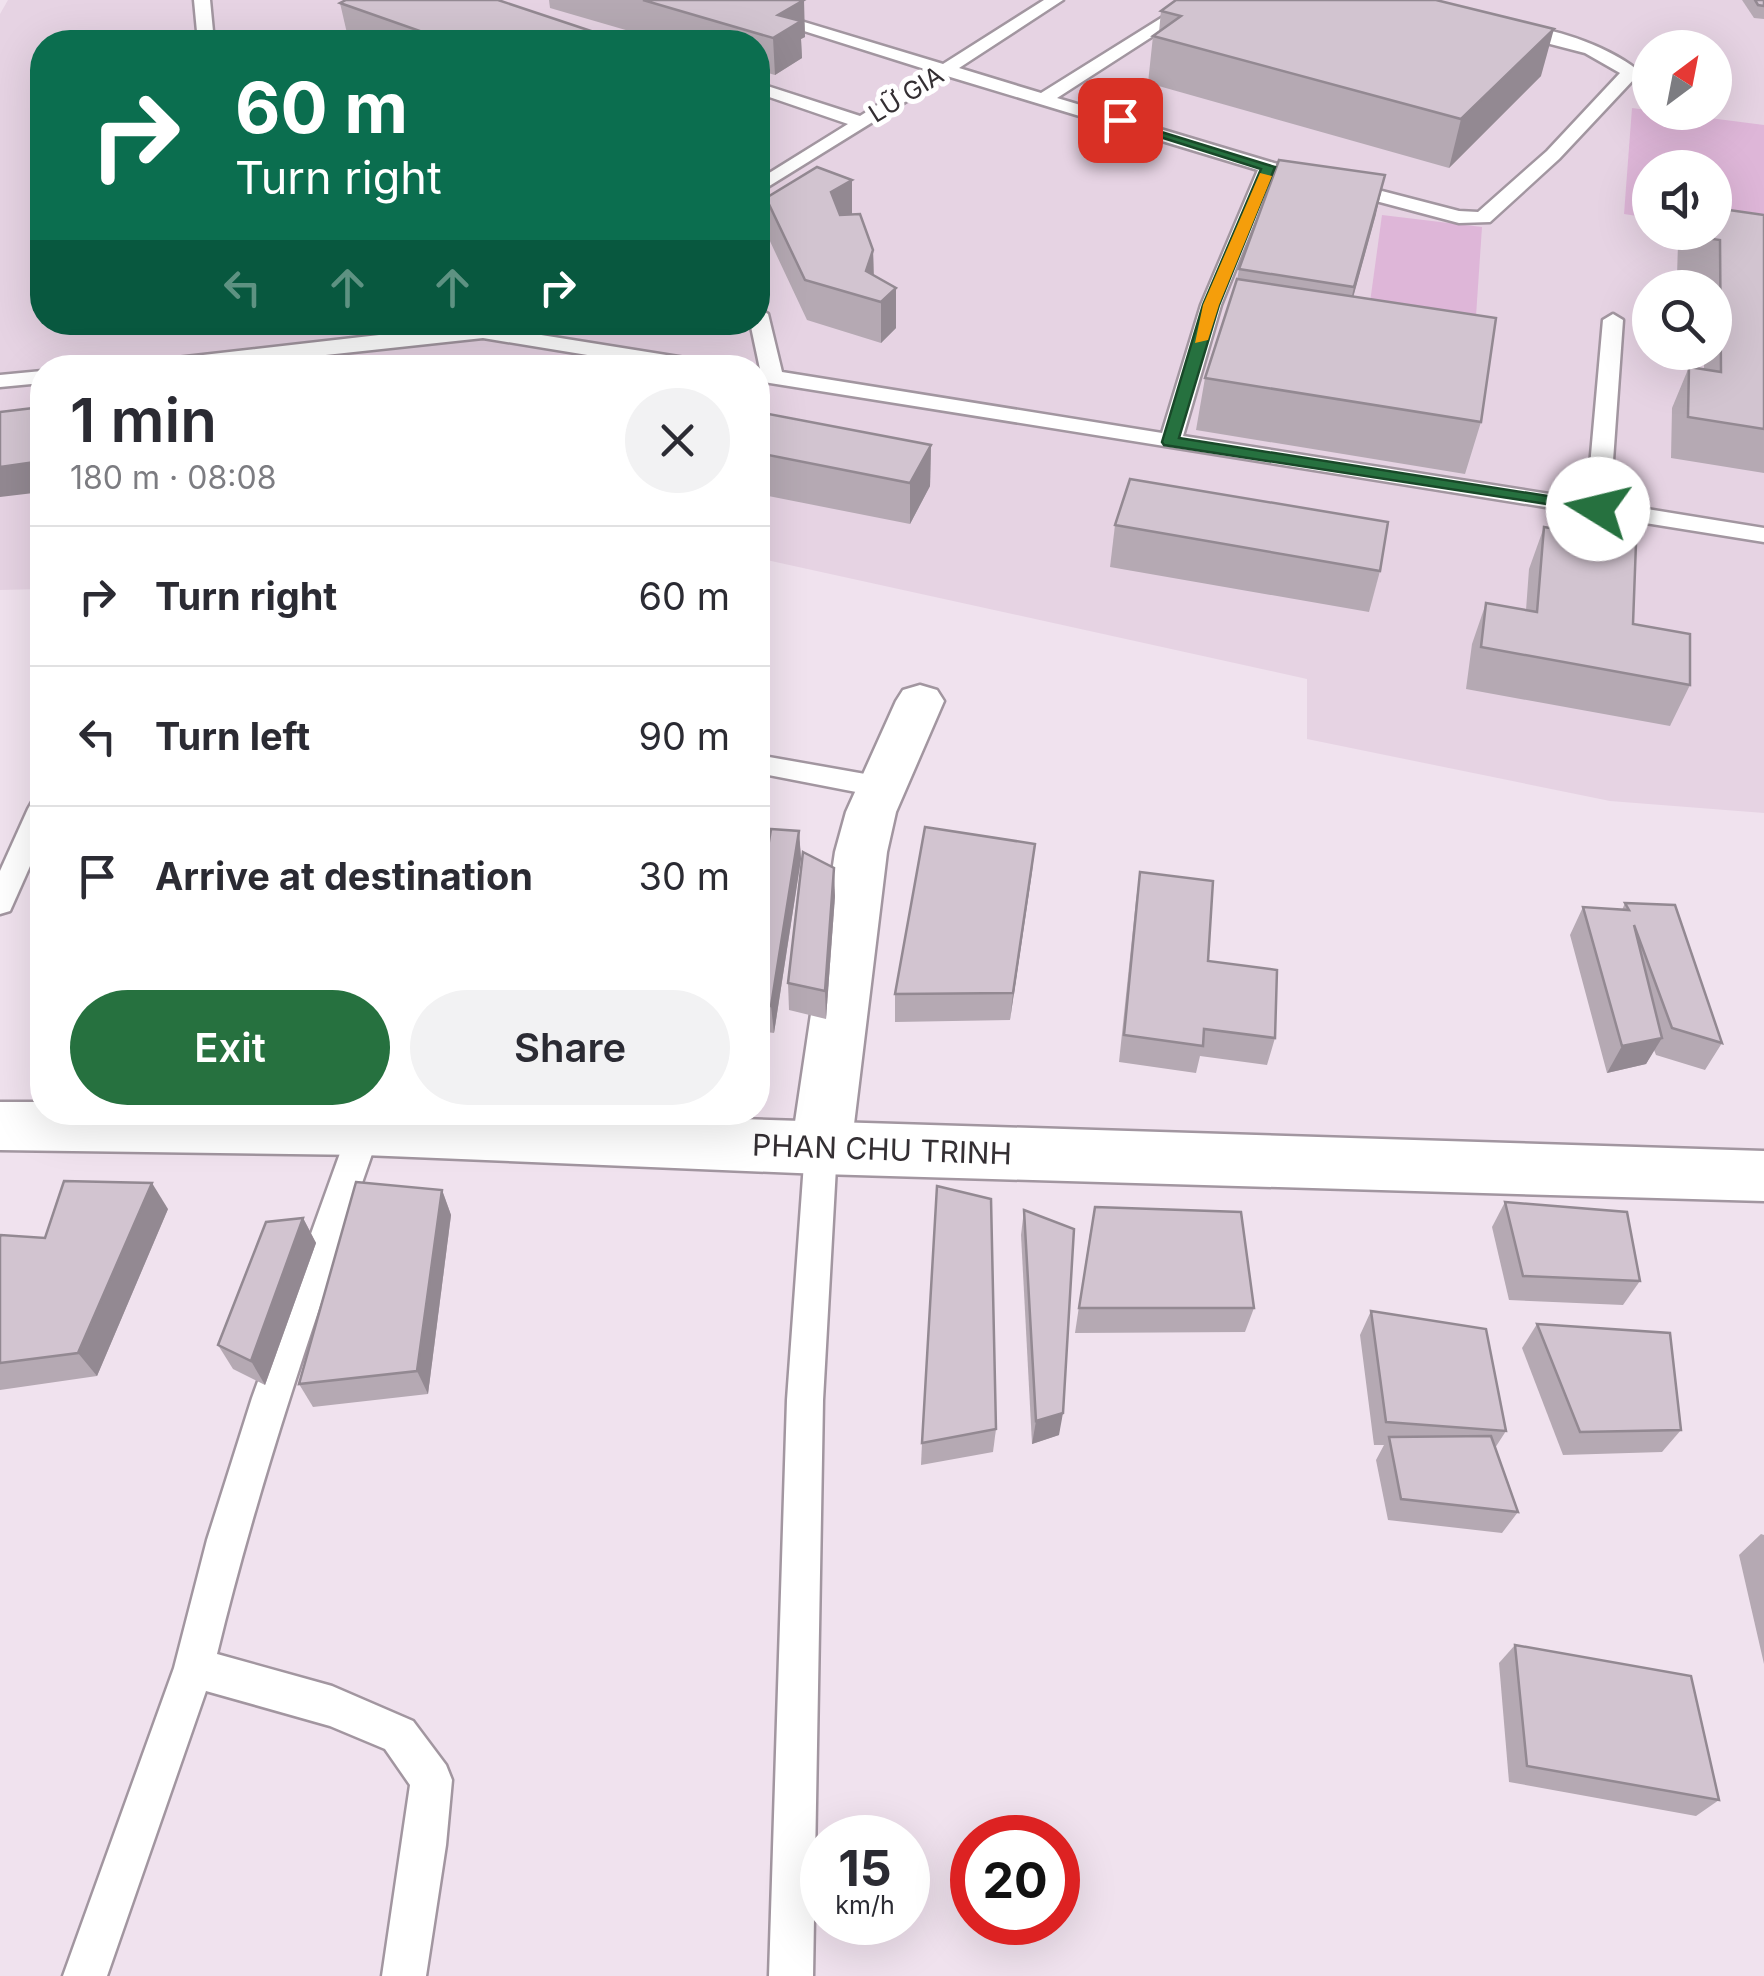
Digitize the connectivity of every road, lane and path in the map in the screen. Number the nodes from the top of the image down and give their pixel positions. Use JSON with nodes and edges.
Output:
{"nodes":[{"id":1,"x":202,"y":0,"type":"edge"},
{"id":2,"x":434,"y":0,"type":"edge"},
{"id":3,"x":714,"y":0,"type":"edge"},
{"id":4,"x":1055,"y":0,"type":"edge"},
{"id":5,"x":1200,"y":0,"type":"edge"},
{"id":6,"x":1500,"y":27,"type":"edge"},
{"id":7,"x":205,"y":30,"type":"edge"},
{"id":8,"x":367,"y":30,"type":"edge"},
{"id":9,"x":944,"y":71,"type":"junction"},
{"id":10,"x":770,"y":92,"type":"edge"},
{"id":11,"x":1046,"y":97,"type":"junction"},
{"id":12,"x":860,"y":122,"type":"junction"},
{"id":13,"x":1268,"y":167,"type":"junction"},
{"id":14,"x":770,"y":180,"type":"edge"},
{"id":15,"x":1614,"y":320,"type":"dead end"},
{"id":16,"x":455,"y":335,"type":"edge"},
{"id":17,"x":503,"y":335,"type":"edge"},
{"id":18,"x":264,"y":355,"type":"edge"},
{"id":19,"x":628,"y":355,"type":"edge"},
{"id":20,"x":770,"y":377,"type":"edge"},
{"id":21,"x":30,"y":378,"type":"edge"},
{"id":22,"x":0,"y":382,"type":"edge"},
{"id":23,"x":1170,"y":442,"type":"junction"},
{"id":24,"x":1598,"y":509,"type":"junction"},
{"id":25,"x":1764,"y":535,"type":"edge"},
{"id":26,"x":920,"y":701,"type":"dead end"},
{"id":27,"x":770,"y":766,"type":"edge"},
{"id":28,"x":882,"y":787,"type":"junction"},
{"id":29,"x":24,"y":825,"type":"edge"},
{"id":30,"x":0,"y":903,"type":"edge"},
{"id":31,"x":364,"y":1130,"type":"junction"},
{"id":32,"x":5,"y":1136,"type":"edge"},
{"id":33,"x":821,"y":1149,"type":"junction"},
{"id":34,"x":1764,"y":1176,"type":"edge"},
{"id":35,"x":194,"y":1668,"type":"junction"},
{"id":36,"x":85,"y":1976,"type":"edge"},
{"id":37,"x":404,"y":1976,"type":"edge"},
{"id":38,"x":790,"y":1976,"type":"edge"}],
"edges":[{"from":1,"to":7,"type":"lane"},
{"from":2,"to":8,"type":"lane"},
{"from":3,"to":9,"type":"lane"},
{"from":4,"to":9,"type":"lane","name":"LỮ GIA"},
{"from":5,"to":11,"type":"lane"},
{"from":6,"to":13,"type":"lane"},
{"from":9,"to":11,"type":"lane"},
{"from":9,"to":12,"type":"lane","name":"LỮ GIA"},
{"from":10,"to":12,"type":"lane"},
{"from":11,"to":13,"type":"lane"},
{"from":12,"to":14,"type":"lane","name":"LỮ GIA"},
{"from":13,"to":23,"type":"lane"},
{"from":15,"to":24,"type":"lane"},
{"from":16,"to":18,"type":"lane"},
{"from":17,"to":19,"type":"lane"},
{"from":20,"to":23,"type":"lane"},
{"from":21,"to":22,"type":"lane"},
{"from":23,"to":24,"type":"lane"},
{"from":24,"to":25,"type":"lane"},
{"from":26,"to":28,"type":"main road"},
{"from":27,"to":28,"type":"lane"},
{"from":28,"to":33,"type":"main road"},
{"from":29,"to":30,"type":"lane"},
{"from":31,"to":32,"type":"main road","name":"PHAN CHU TRINH"},
{"from":31,"to":33,"type":"main road","name":"PHAN CHU TRINH"},
{"from":31,"to":35,"type":"lane"},
{"from":33,"to":34,"type":"main road","name":"PHAN CHU TRINH"},
{"from":33,"to":38,"type":"lane"},
{"from":35,"to":36,"type":"lane"},
{"from":35,"to":37,"type":"lane"}]}
